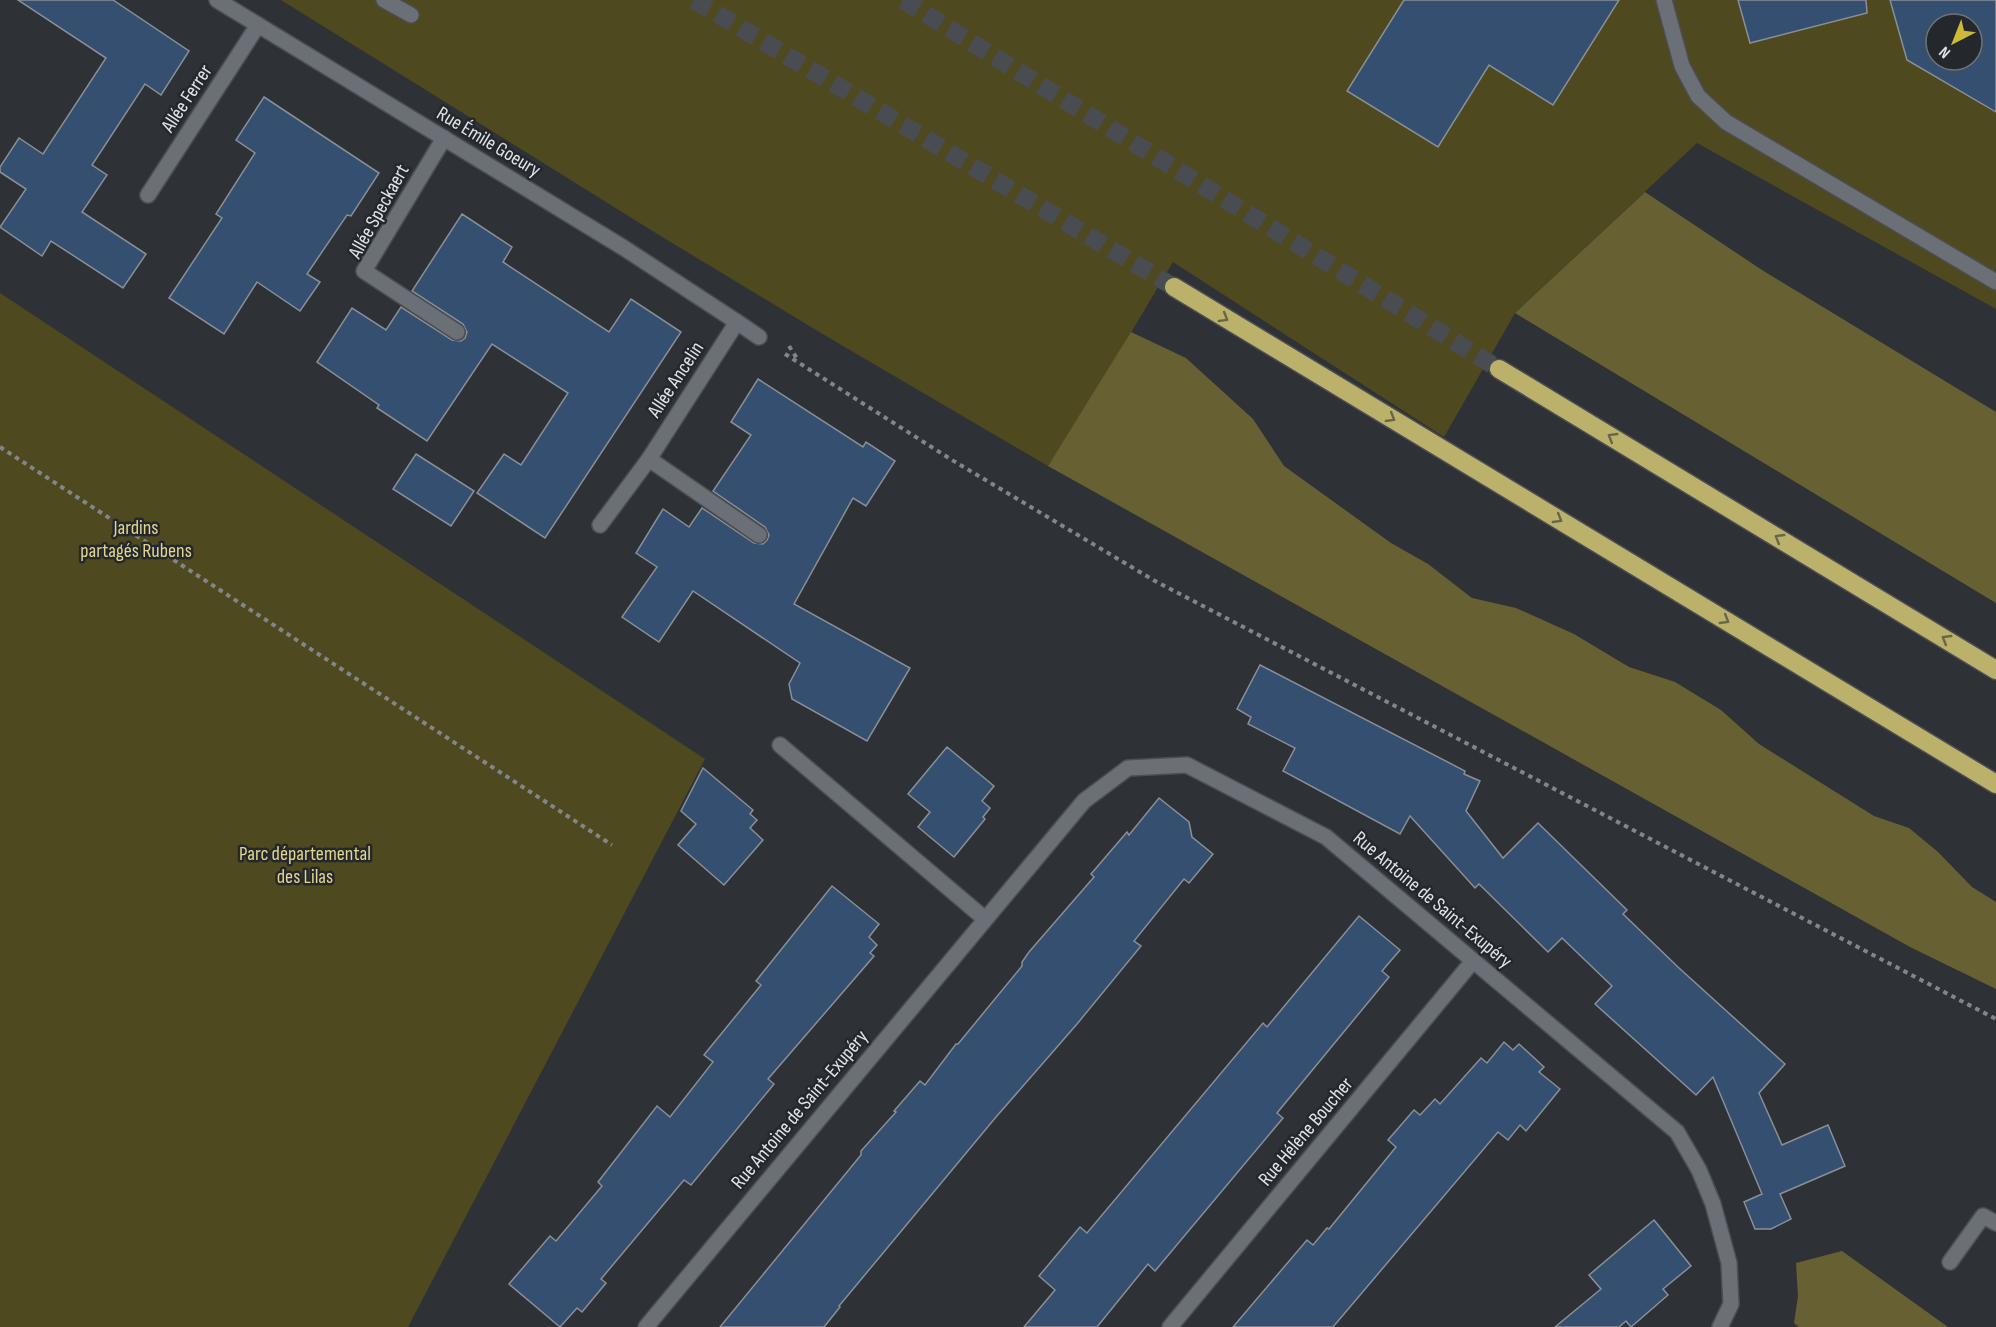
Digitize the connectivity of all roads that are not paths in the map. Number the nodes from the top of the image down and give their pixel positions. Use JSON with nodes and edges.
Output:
{"nodes":[{"id":1,"x":217,"y":0,"type":"edge"},
{"id":2,"x":384,"y":0,"type":"edge"},
{"id":3,"x":1664,"y":0,"type":"edge"},
{"id":4,"x":411,"y":15,"type":"dead end"},
{"id":5,"x":258,"y":25,"type":"junction"},
{"id":6,"x":444,"y":138,"type":"junction"},
{"id":7,"x":148,"y":195,"type":"dead end"},
{"id":8,"x":1996,"y":282,"type":"edge"},
{"id":9,"x":1174,"y":287,"type":"tunnel mouth"},
{"id":10,"x":737,"y":322,"type":"junction"},
{"id":11,"x":457,"y":332,"type":"dead end"},
{"id":12,"x":759,"y":337,"type":"road end"},
{"id":13,"x":1499,"y":369,"type":"tunnel mouth"},
{"id":14,"x":649,"y":459,"type":"junction"},
{"id":15,"x":600,"y":525,"type":"dead end"},
{"id":16,"x":759,"y":535,"type":"dead end"},
{"id":17,"x":1996,"y":670,"type":"edge"},
{"id":18,"x":780,"y":745,"type":"dead end"},
{"id":19,"x":1996,"y":784,"type":"edge"},
{"id":20,"x":986,"y":919,"type":"junction"},
{"id":21,"x":1473,"y":961,"type":"junction"},
{"id":22,"x":1996,"y":1222,"type":"edge"},
{"id":23,"x":1950,"y":1262,"type":"dead end"},
{"id":24,"x":646,"y":1327,"type":"edge"},
{"id":25,"x":1170,"y":1327,"type":"edge"},
{"id":26,"x":1720,"y":1327,"type":"edge"}],
"edges":[{"from":1,"to":5,"type":"street","name":"Rue Émile Goeury"},
{"from":2,"to":4,"type":"street"},
{"from":3,"to":8,"type":"street"},
{"from":5,"to":6,"type":"street","name":"Rue Émile Goeury"},
{"from":5,"to":7,"type":"street","name":"Allée Ferrer"},
{"from":6,"to":10,"type":"street","name":"Rue Émile Goeury"},
{"from":6,"to":11,"type":"street","name":"Allée Speckaert"},
{"from":9,"to":19,"type":"highway","one_way":true},
{"from":10,"to":12,"type":"street","name":"Rue Émile Goeury"},
{"from":10,"to":14,"type":"street","name":"Allée Ancelin"},
{"from":17,"to":13,"type":"highway","one_way":true},
{"from":14,"to":15,"type":"street","name":"Allée Ancelin"},
{"from":14,"to":16,"type":"street"},
{"from":18,"to":20,"type":"street"},
{"from":20,"to":21,"type":"street","name":"Rue Antoine de Saint-Exupéry"},
{"from":20,"to":24,"type":"street","name":"Rue Antoine de Saint-Exupéry"},
{"from":21,"to":25,"type":"street","name":"Rue Hélène Boucher"},
{"from":21,"to":26,"type":"street","name":"Rue Antoine de Saint-Exupéry"},
{"from":22,"to":23,"type":"street"}]}
